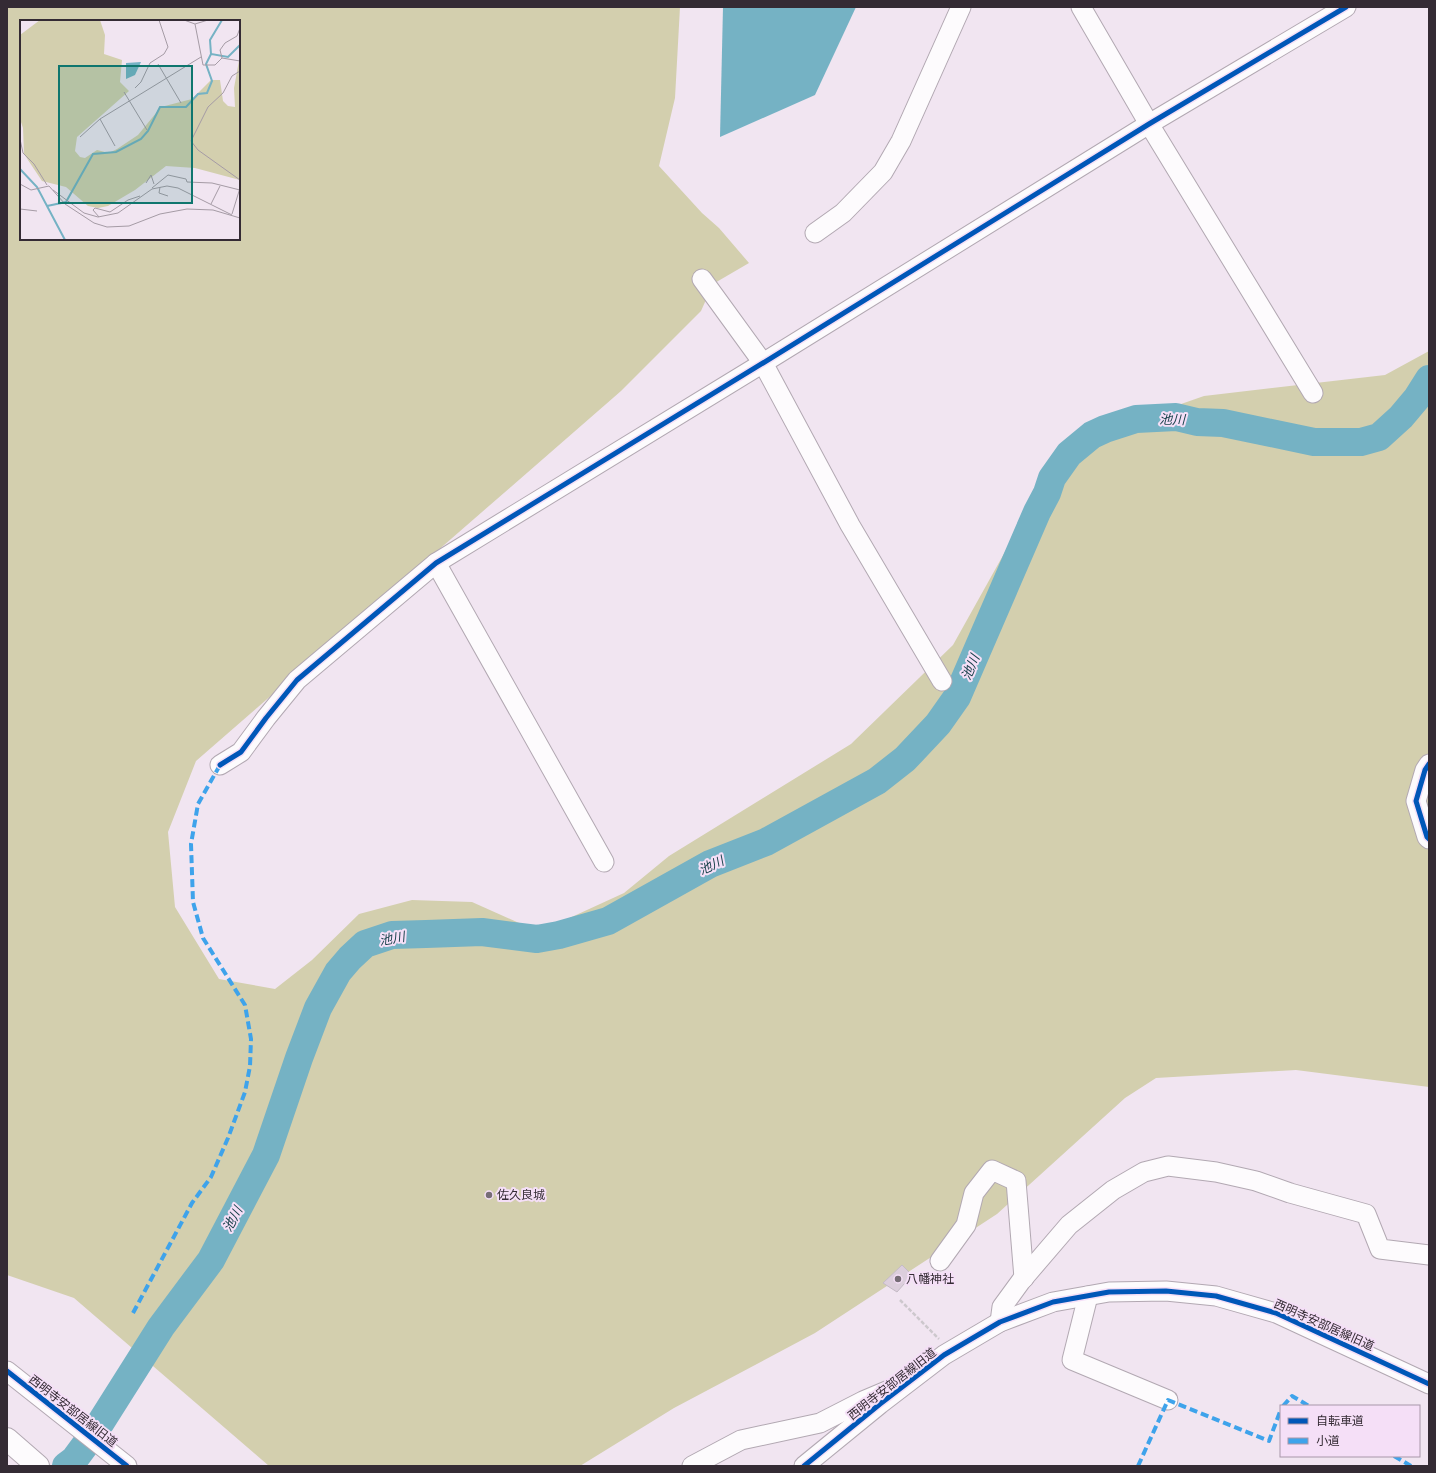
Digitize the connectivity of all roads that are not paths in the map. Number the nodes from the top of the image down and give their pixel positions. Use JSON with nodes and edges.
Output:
{"nodes":[{"id":1,"x":961,"y":7,"type":"edge"},
{"id":2,"x":1081,"y":7,"type":"edge"},
{"id":3,"x":1346,"y":7,"type":"edge"},
{"id":4,"x":1150,"y":124,"type":"junction"},
{"id":5,"x":815,"y":233,"type":"dead end"},
{"id":6,"x":702,"y":279,"type":"dead end"},
{"id":7,"x":763,"y":363,"type":"junction"},
{"id":8,"x":1313,"y":393,"type":"dead end"},
{"id":9,"x":436,"y":562,"type":"junction"},
{"id":10,"x":942,"y":680,"type":"dead end"},
{"id":11,"x":1429,"y":764,"type":"edge"},
{"id":12,"x":220,"y":765,"type":"dead end"},
{"id":13,"x":1429,"y":839,"type":"edge"},
{"id":14,"x":604,"y":862,"type":"dead end"},
{"id":15,"x":1429,"y":1255,"type":"edge"},
{"id":16,"x":940,"y":1261,"type":"dead end"},
{"id":17,"x":1024,"y":1278,"type":"junction"},
{"id":18,"x":1088,"y":1296,"type":"junction"},
{"id":19,"x":1000,"y":1322,"type":"junction"},
{"id":20,"x":7,"y":1371,"type":"edge"},
{"id":21,"x":911,"y":1380,"type":"junction"},
{"id":22,"x":1429,"y":1384,"type":"edge"},
{"id":23,"x":1168,"y":1400,"type":"dead end"},
{"id":24,"x":7,"y":1439,"type":"edge"},
{"id":25,"x":33,"y":1462,"type":"edge"},
{"id":26,"x":127,"y":1466,"type":"edge"},
{"id":27,"x":692,"y":1466,"type":"edge"},
{"id":28,"x":804,"y":1466,"type":"edge"}],
"edges":[{"from":1,"to":5,"type":"street"},
{"from":2,"to":4,"type":"street"},
{"from":3,"to":4,"type":"street"},
{"from":4,"to":7,"type":"street"},
{"from":4,"to":8,"type":"street"},
{"from":6,"to":7,"type":"street"},
{"from":7,"to":9,"type":"street"},
{"from":7,"to":10,"type":"street"},
{"from":9,"to":12,"type":"street"},
{"from":9,"to":14,"type":"street"},
{"from":11,"to":13,"type":"street"},
{"from":15,"to":17,"type":"street"},
{"from":16,"to":17,"type":"street"},
{"from":17,"to":19,"type":"street"},
{"from":18,"to":19,"type":"street","name":"西明寺安部居線旧道"},
{"from":18,"to":22,"type":"street","name":"西明寺安部居線旧道"},
{"from":18,"to":23,"type":"street"},
{"from":19,"to":21,"type":"street","name":"西明寺安部居線旧道"},
{"from":20,"to":26,"type":"street","name":"西明寺安部居線旧道"},
{"from":21,"to":27,"type":"street"},
{"from":21,"to":28,"type":"street","name":"西明寺安部居線旧道"},
{"from":24,"to":25,"type":"main road"}]}
